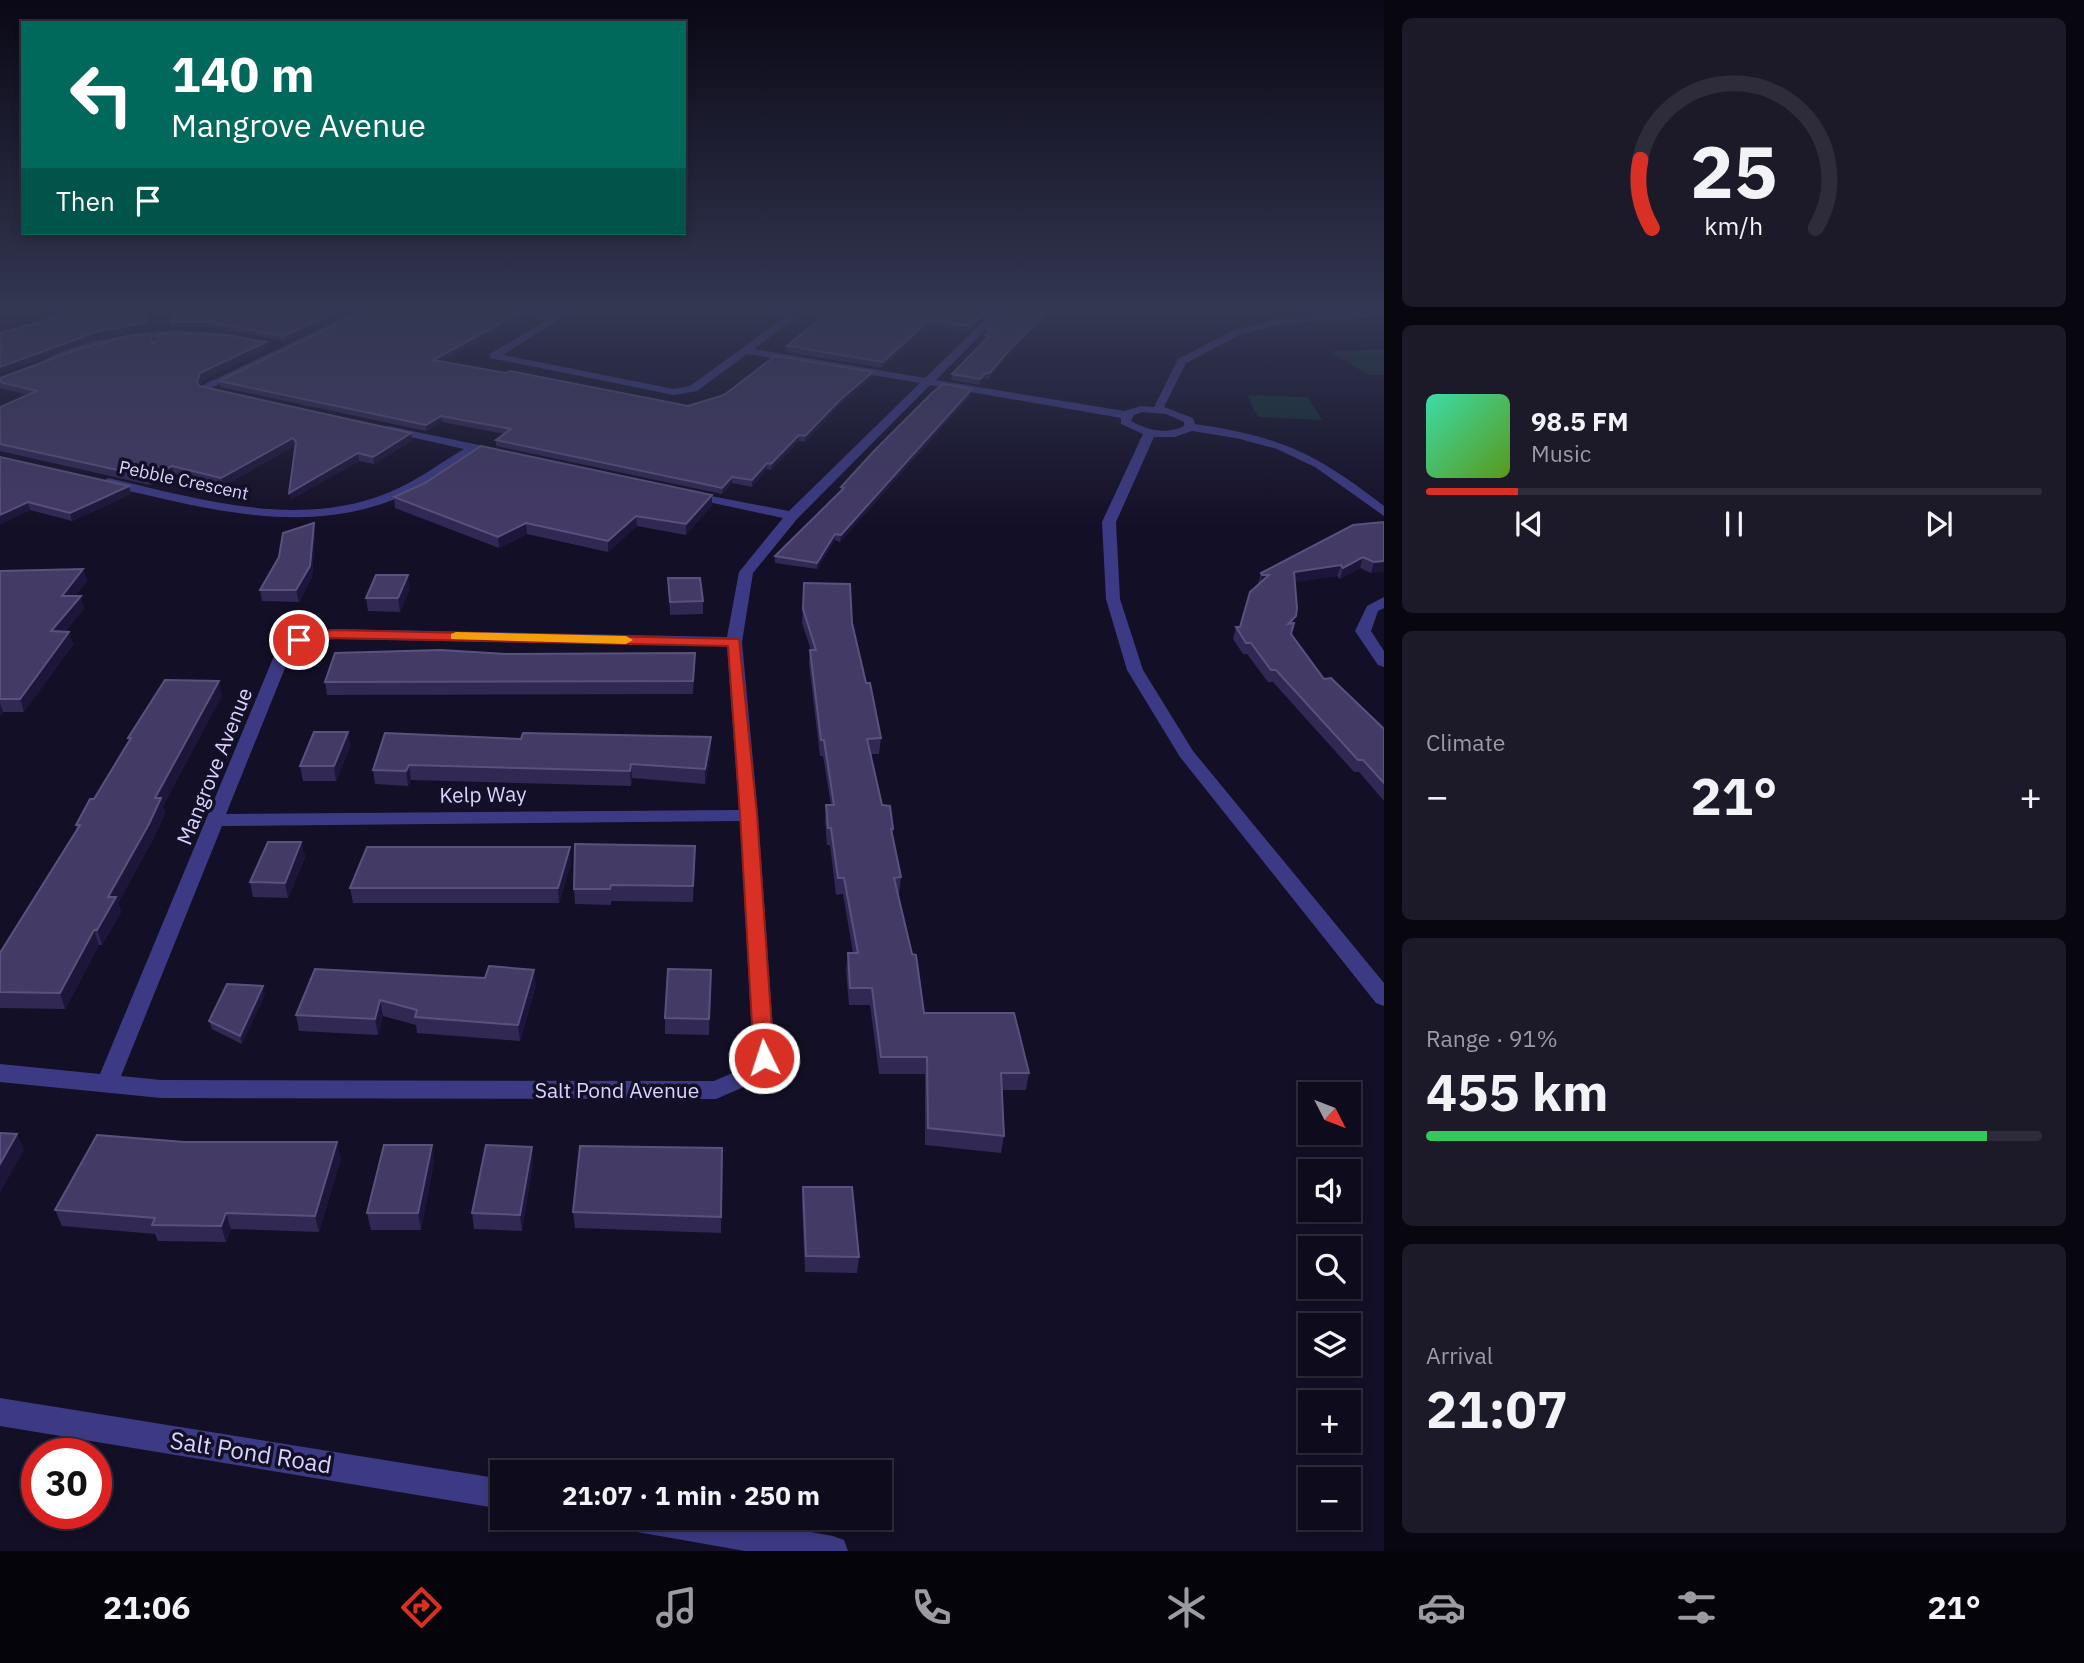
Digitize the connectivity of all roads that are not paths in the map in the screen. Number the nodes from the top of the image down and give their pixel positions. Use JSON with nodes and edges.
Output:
{"nodes":[{"id":1,"x":216,"y":381,"type":"edge"},
{"id":2,"x":621,"y":381,"type":"edge"},
{"id":3,"x":705,"y":381,"type":"edge"},
{"id":4,"x":930,"y":381,"type":"edge"},
{"id":5,"x":932,"y":381,"type":"edge"},
{"id":6,"x":1172,"y":381,"type":"edge"},
{"id":7,"x":233,"y":396,"type":"edge"},
{"id":8,"x":1158,"y":409,"type":"junction"},
{"id":9,"x":1126,"y":415,"type":"junction"},
{"id":10,"x":1190,"y":427,"type":"junction"},
{"id":11,"x":380,"y":428,"type":"edge"},
{"id":12,"x":1150,"y":432,"type":"junction"},
{"id":13,"x":475,"y":448,"type":"junction"},
{"id":14,"x":514,"y":456,"type":"edge"},
{"id":15,"x":93,"y":478,"type":"edge"},
{"id":16,"x":673,"y":490,"type":"edge"},
{"id":17,"x":1384,"y":512,"type":"edge"},
{"id":18,"x":792,"y":516,"type":"junction"},
{"id":19,"x":1384,"y":601,"type":"edge"},
{"id":20,"x":734,"y":642,"type":"junction"},
{"id":21,"x":1384,"y":662,"type":"edge"},
{"id":22,"x":749,"y":814,"type":"junction"},
{"id":23,"x":217,"y":820,"type":"junction"},
{"id":24,"x":1384,"y":998,"type":"edge"},
{"id":25,"x":0,"y":1073,"type":"edge"},
{"id":26,"x":107,"y":1084,"type":"junction"},
{"id":27,"x":0,"y":1412,"type":"edge"},
{"id":28,"x":490,"y":1492,"type":"edge"},
{"id":29,"x":712,"y":1530,"type":"edge"},
{"id":30,"x":833,"y":1551,"type":"edge"}],
"edges":[{"from":1,"to":7,"type":"street"},
{"from":2,"to":3,"type":"street"},
{"from":4,"to":18,"type":"street","name":"Salt Pond Avenue"},
{"from":5,"to":9,"type":"street"},
{"from":6,"to":8,"type":"street"},
{"from":8,"to":9,"type":"street"},
{"from":8,"to":10,"type":"street"},
{"from":9,"to":12,"type":"street"},
{"from":10,"to":12,"type":"street"},
{"from":10,"to":17,"type":"street"},
{"from":11,"to":13,"type":"street"},
{"from":12,"to":24,"type":"street"},
{"from":13,"to":14,"type":"street"},
{"from":13,"to":15,"type":"street","name":"Pebble Crescent"},
{"from":16,"to":18,"type":"street"},
{"from":18,"to":20,"type":"street","name":"Salt Pond Avenue"},
{"from":19,"to":21,"type":"street"},
{"from":20,"to":22,"type":"street","name":"Salt Pond Avenue"},
{"from":20,"to":23,"type":"street","name":"Mangrove Avenue"},
{"from":22,"to":23,"type":"street","name":"Kelp Way"},
{"from":22,"to":26,"type":"street","name":"Salt Pond Avenue"},
{"from":23,"to":26,"type":"street","name":"Mangrove Avenue"},
{"from":25,"to":26,"type":"street","name":"Salt Pond Avenue"},
{"from":27,"to":28,"type":"street","name":"Salt Pond Road"},
{"from":29,"to":30,"type":"street"}]}
